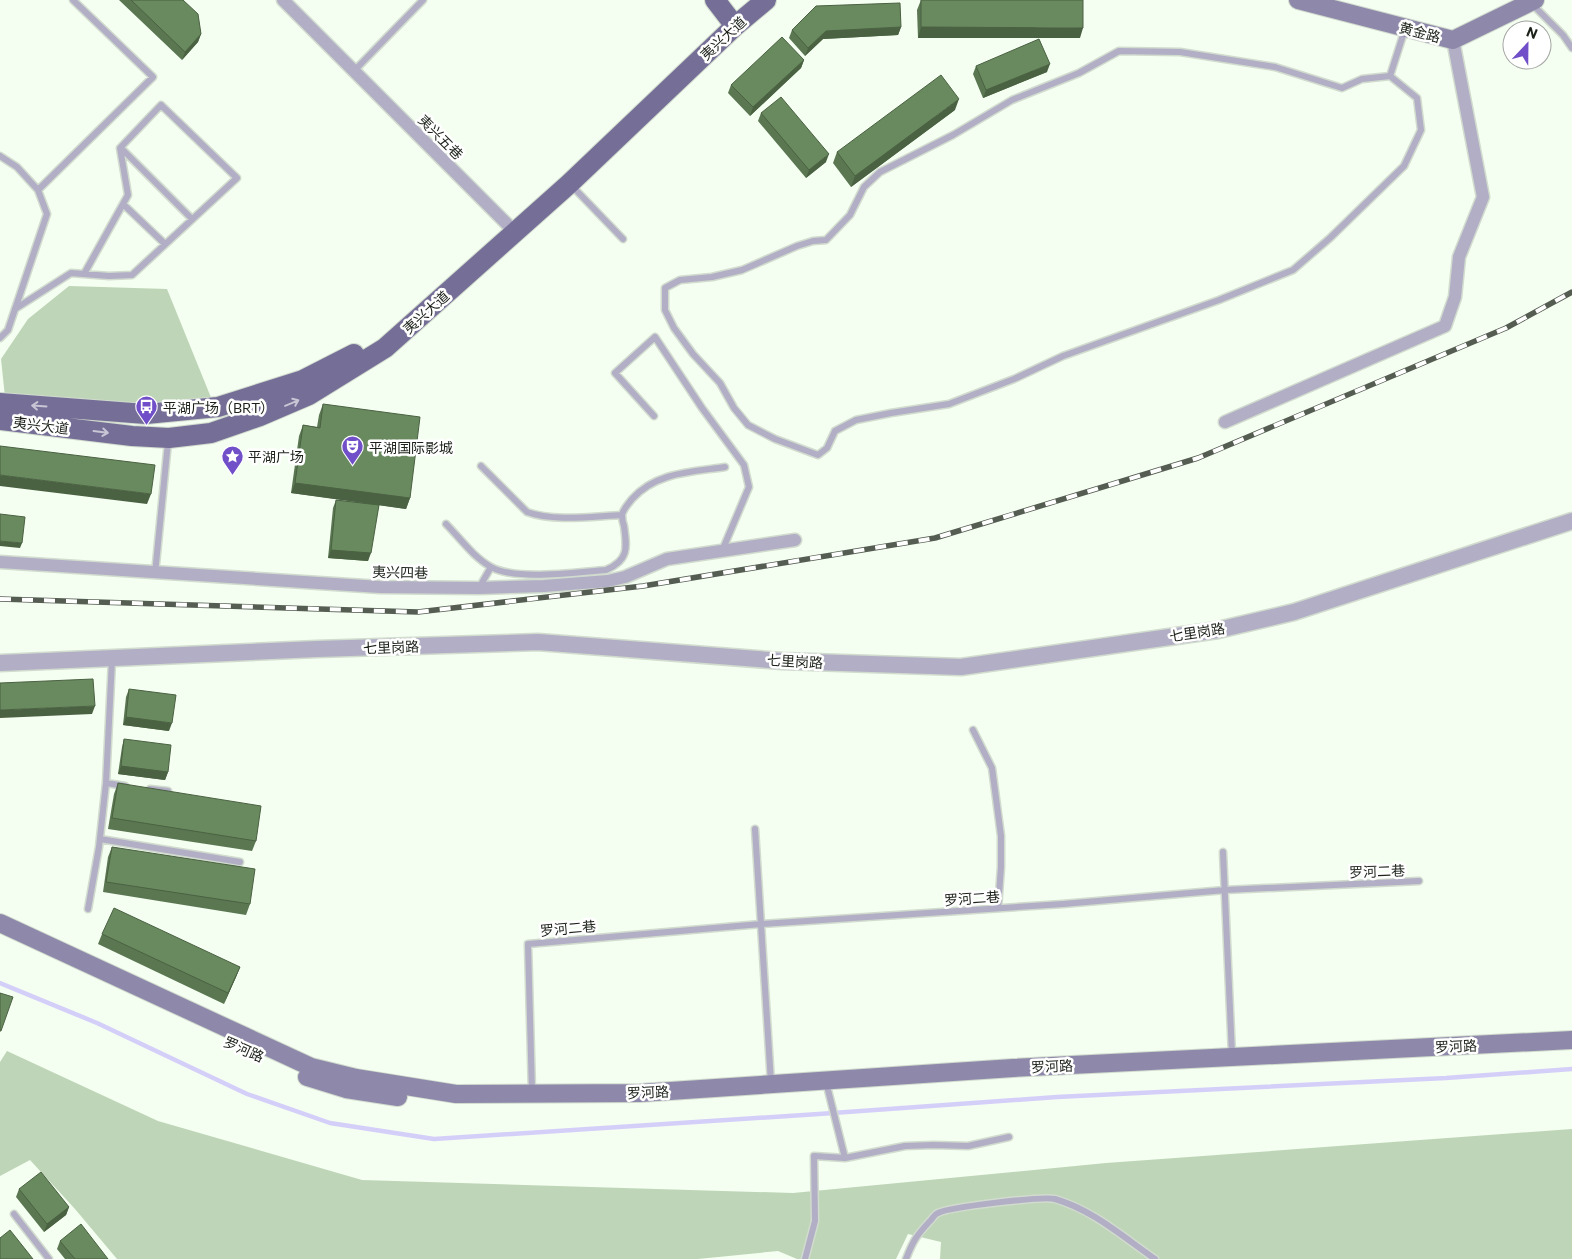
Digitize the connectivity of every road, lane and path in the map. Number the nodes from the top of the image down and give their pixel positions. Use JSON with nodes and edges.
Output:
{"nodes":[{"id":1,"x":73,"y":0,"type":"edge"},
{"id":2,"x":284,"y":0,"type":"edge"},
{"id":3,"x":423,"y":0,"type":"edge"},
{"id":4,"x":744,"y":0,"type":"edge"},
{"id":5,"x":766,"y":0,"type":"edge"},
{"id":6,"x":1298,"y":0,"type":"edge"},
{"id":7,"x":1533,"y":1,"type":"edge"},
{"id":8,"x":726,"y":14,"type":"edge"},
{"id":9,"x":1405,"y":28,"type":"junction"},
{"id":10,"x":1453,"y":40,"type":"junction"},
{"id":11,"x":1572,"y":48,"type":"edge"},
{"id":12,"x":354,"y":71,"type":"junction"},
{"id":13,"x":1390,"y":76,"type":"junction"},
{"id":14,"x":120,"y":148,"type":"junction"},
{"id":15,"x":0,"y":156,"type":"edge"},
{"id":16,"x":569,"y":184,"type":"junction"},
{"id":17,"x":38,"y":190,"type":"junction"},
{"id":18,"x":123,"y":204,"type":"junction"},
{"id":19,"x":192,"y":219,"type":"junction"},
{"id":20,"x":506,"y":224,"type":"junction"},
{"id":21,"x":623,"y":239,"type":"dead end"},
{"id":22,"x":165,"y":244,"type":"junction"},
{"id":23,"x":84,"y":274,"type":"junction"},
{"id":24,"x":15,"y":309,"type":"junction"},
{"id":25,"x":0,"y":338,"type":"edge"},
{"id":26,"x":0,"y":403,"type":"edge"},
{"id":27,"x":654,"y":416,"type":"dead end"},
{"id":28,"x":0,"y":420,"type":"edge"},
{"id":29,"x":1224,"y":422,"type":"dead end"},
{"id":30,"x":169,"y":438,"type":"junction"},
{"id":31,"x":481,"y":466,"type":"dead end"},
{"id":32,"x":725,"y":468,"type":"dead end"},
{"id":33,"x":622,"y":515,"type":"junction"},
{"id":34,"x":1572,"y":521,"type":"edge"},
{"id":35,"x":446,"y":524,"type":"dead end"},
{"id":36,"x":795,"y":540,"type":"dead end"},
{"id":37,"x":722,"y":551,"type":"junction"},
{"id":38,"x":0,"y":562,"type":"edge"},
{"id":39,"x":491,"y":567,"type":"junction"},
{"id":40,"x":155,"y":574,"type":"junction"},
{"id":41,"x":479,"y":588,"type":"junction"},
{"id":42,"x":112,"y":659,"type":"junction"},
{"id":43,"x":0,"y":663,"type":"edge"},
{"id":44,"x":973,"y":730,"type":"dead end"},
{"id":45,"x":106,"y":783,"type":"junction"},
{"id":46,"x":133,"y":787,"type":"edge"},
{"id":47,"x":142,"y":788,"type":"edge"},
{"id":48,"x":168,"y":791,"type":"edge"},
{"id":49,"x":755,"y":829,"type":"dead end"},
{"id":50,"x":100,"y":838,"type":"junction"},
{"id":51,"x":1223,"y":852,"type":"dead end"},
{"id":52,"x":240,"y":862,"type":"dead end"},
{"id":53,"x":1419,"y":881,"type":"dead end"},
{"id":54,"x":1225,"y":890,"type":"junction"},
{"id":55,"x":998,"y":908,"type":"junction"},
{"id":56,"x":88,"y":909,"type":"dead end"},
{"id":57,"x":0,"y":923,"type":"edge"},
{"id":58,"x":761,"y":924,"type":"junction"},
{"id":59,"x":0,"y":936,"type":"edge"},
{"id":60,"x":1572,"y":1040,"type":"edge"},
{"id":61,"x":1232,"y":1057,"type":"junction"},
{"id":62,"x":826,"y":1081,"type":"junction"},
{"id":63,"x":771,"y":1084,"type":"junction"},
{"id":64,"x":532,"y":1094,"type":"junction"},
{"id":65,"x":1009,"y":1138,"type":"dead end"},
{"id":66,"x":845,"y":1158,"type":"junction"},
{"id":67,"x":14,"y":1214,"type":"dead end"},
{"id":68,"x":49,"y":1259,"type":"edge"},
{"id":69,"x":805,"y":1259,"type":"edge"},
{"id":70,"x":906,"y":1259,"type":"edge"},
{"id":71,"x":1156,"y":1259,"type":"edge"}],
"edges":[{"from":1,"to":17,"type":"lane"},
{"from":2,"to":12,"type":"street","name":"夷兴五巷"},
{"from":3,"to":12,"type":"lane"},
{"from":4,"to":8,"type":"main road","name":"夷兴大道"},
{"from":5,"to":8,"type":"main road","name":"夷兴大道"},
{"from":6,"to":9,"type":"main road","name":"黄金路"},
{"from":7,"to":10,"type":"main road","name":"黄金路"},
{"from":7,"to":11,"type":"lane"},
{"from":8,"to":16,"type":"main road","name":"夷兴大道"},
{"from":8,"to":20,"type":"main road","name":"夷兴大道"},
{"from":9,"to":10,"type":"main road","name":"黄金路"},
{"from":9,"to":13,"type":"lane"},
{"from":10,"to":29,"type":"street"},
{"from":12,"to":20,"type":"street","name":"夷兴五巷"},
{"from":13,"to":13,"type":"lane"},
{"from":14,"to":18,"type":"lane"},
{"from":14,"to":19,"type":"lane"},
{"from":14,"to":19,"type":"lane"},
{"from":15,"to":17,"type":"lane"},
{"from":16,"to":21,"type":"lane"},
{"from":30,"to":16,"type":"main road","name":"夷兴大道","one_way":true},
{"from":17,"to":24,"type":"lane"},
{"from":18,"to":22,"type":"lane"},
{"from":18,"to":23,"type":"lane"},
{"from":19,"to":22,"type":"lane"},
{"from":20,"to":26,"type":"main road","name":"夷兴大道","one_way":true},
{"from":22,"to":23,"type":"lane"},
{"from":23,"to":24,"type":"lane"},
{"from":24,"to":25,"type":"lane"},
{"from":27,"to":37,"type":"lane"},
{"from":28,"to":30,"type":"main road","name":"夷兴大道","one_way":true},
{"from":30,"to":40,"type":"lane"},
{"from":31,"to":33,"type":"lane"},
{"from":32,"to":33,"type":"lane"},
{"from":33,"to":39,"type":"lane"},
{"from":34,"to":42,"type":"street","name":"七里岗路"},
{"from":35,"to":39,"type":"lane"},
{"from":36,"to":37,"type":"street","name":"夷兴四巷"},
{"from":37,"to":41,"type":"street","name":"夷兴四巷"},
{"from":38,"to":40,"type":"street","name":"夷兴四巷"},
{"from":39,"to":41,"type":"lane"},
{"from":40,"to":41,"type":"street","name":"夷兴四巷"},
{"from":42,"to":43,"type":"street","name":"七里岗路"},
{"from":42,"to":45,"type":"lane"},
{"from":44,"to":55,"type":"lane"},
{"from":45,"to":46,"type":"lane"},
{"from":45,"to":50,"type":"lane"},
{"from":47,"to":48,"type":"lane"},
{"from":49,"to":58,"type":"lane"},
{"from":50,"to":52,"type":"lane"},
{"from":50,"to":56,"type":"lane"},
{"from":51,"to":54,"type":"lane"},
{"from":53,"to":54,"type":"lane","name":"罗河二巷"},
{"from":54,"to":55,"type":"lane","name":"罗河二巷"},
{"from":54,"to":61,"type":"lane"},
{"from":55,"to":58,"type":"lane","name":"罗河二巷"},
{"from":57,"to":64,"type":"main road","name":"罗河路"},
{"from":58,"to":63,"type":"lane"},
{"from":58,"to":64,"type":"lane","name":"罗河二巷"},
{"from":59,"to":64,"type":"main road","name":"罗河路"},
{"from":60,"to":61,"type":"main road","name":"罗河路"},
{"from":61,"to":62,"type":"main road","name":"罗河路"},
{"from":62,"to":63,"type":"main road","name":"罗河路"},
{"from":62,"to":66,"type":"lane"},
{"from":63,"to":64,"type":"main road","name":"罗河路"},
{"from":65,"to":66,"type":"lane"},
{"from":66,"to":69,"type":"lane"},
{"from":67,"to":68,"type":"lane"},
{"from":70,"to":71,"type":"lane"}]}
